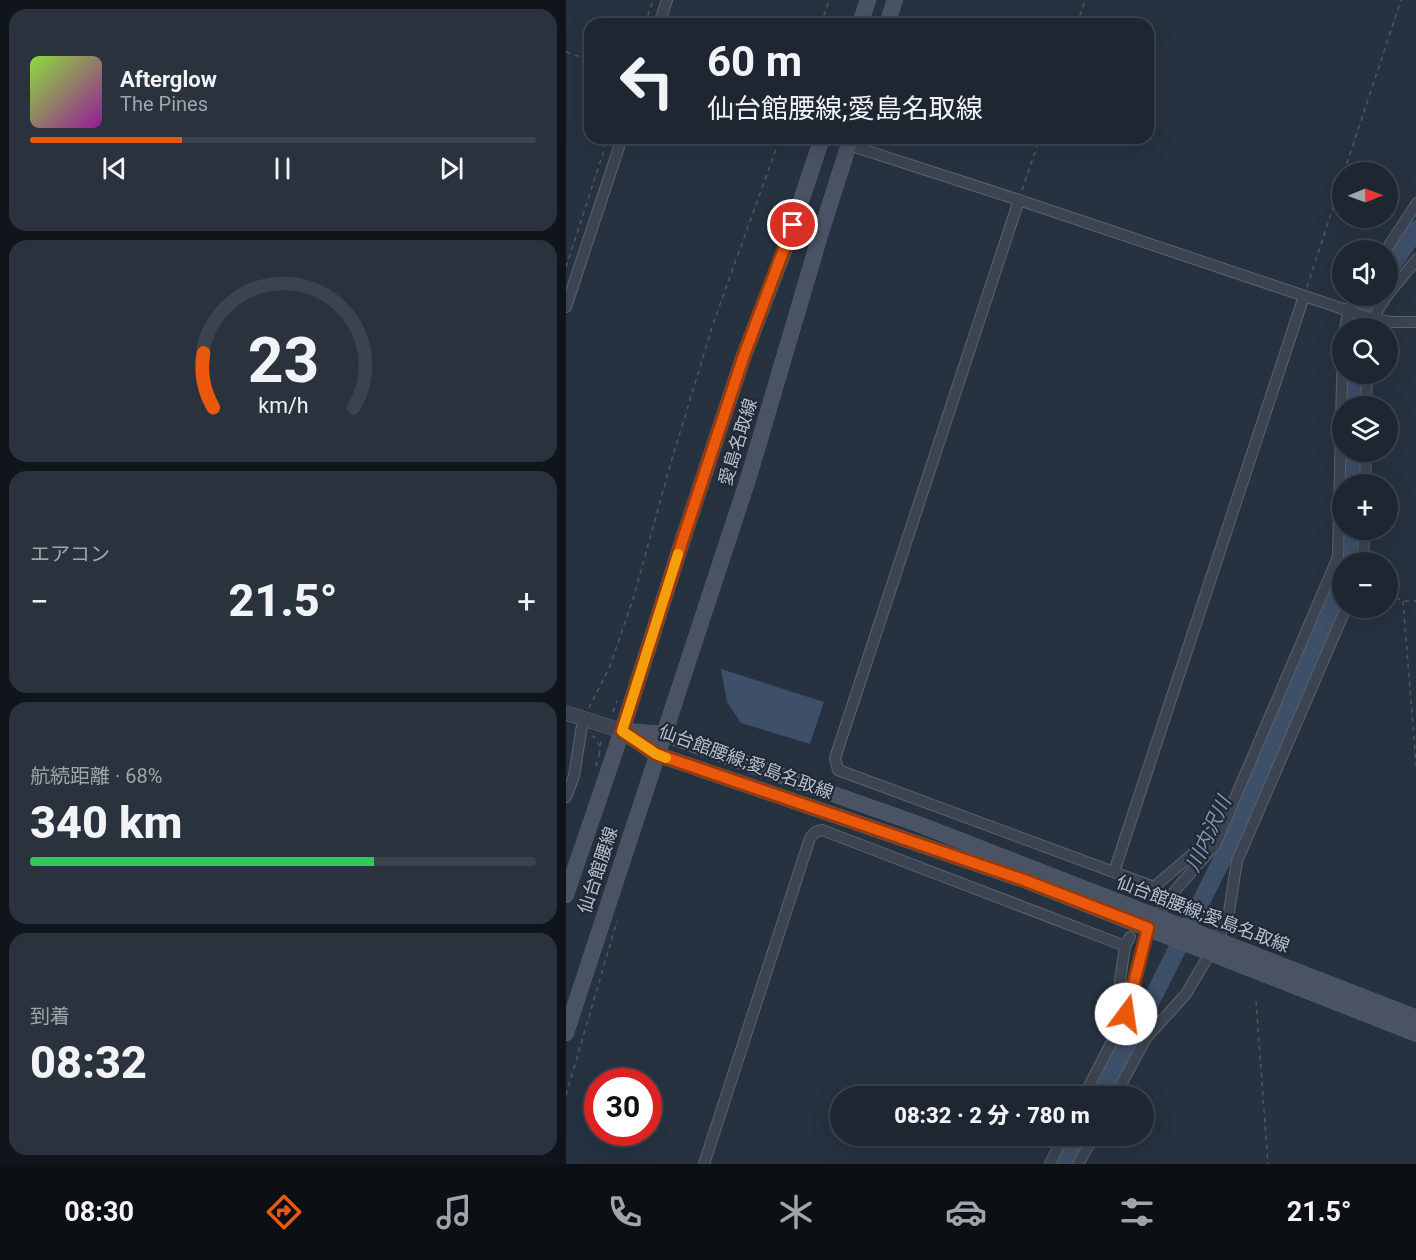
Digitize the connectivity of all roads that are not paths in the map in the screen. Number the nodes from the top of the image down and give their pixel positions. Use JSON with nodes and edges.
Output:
{"nodes":[{"id":1,"x":667,"y":0,"type":"edge"},
{"id":2,"x":868,"y":0,"type":"edge"},
{"id":3,"x":895,"y":0,"type":"edge"},
{"id":4,"x":661,"y":18,"type":"edge"},
{"id":5,"x":862,"y":18,"type":"edge"},
{"id":6,"x":889,"y":18,"type":"edge"},
{"id":7,"x":620,"y":144,"type":"edge"},
{"id":8,"x":820,"y":144,"type":"edge"},
{"id":9,"x":854,"y":144,"type":"edge"},
{"id":10,"x":857,"y":144,"type":"tunnel mouth"},
{"id":11,"x":1019,"y":200,"type":"junction"},
{"id":12,"x":1416,"y":203,"type":"edge"},
{"id":13,"x":1392,"y":240,"type":"edge"},
{"id":14,"x":1416,"y":259,"type":"edge"},
{"id":15,"x":1304,"y":296,"type":"junction"},
{"id":16,"x":1353,"y":306,"type":"edge"},
{"id":17,"x":566,"y":307,"type":"edge"},
{"id":18,"x":1352,"y":310,"type":"junction"},
{"id":19,"x":1349,"y":318,"type":"edge"},
{"id":20,"x":1365,"y":318,"type":"edge"},
{"id":21,"x":1374,"y":318,"type":"edge"},
{"id":22,"x":1398,"y":322,"type":"edge"},
{"id":23,"x":1416,"y":322,"type":"edge"},
{"id":24,"x":1342,"y":384,"type":"edge"},
{"id":25,"x":1342,"y":618,"type":"edge"},
{"id":26,"x":566,"y":713,"type":"edge"},
{"id":27,"x":583,"y":719,"type":"junction"},
{"id":28,"x":622,"y":731,"type":"junction"},
{"id":29,"x":663,"y":734,"type":"junction"},
{"id":30,"x":656,"y":754,"type":"junction"},
{"id":31,"x":566,"y":797,"type":"edge"},
{"id":32,"x":1215,"y":845,"type":"junction"},
{"id":33,"x":1114,"y":872,"type":"junction"},
{"id":34,"x":566,"y":895,"type":"edge"},
{"id":35,"x":1159,"y":925,"type":"junction"},
{"id":36,"x":1208,"y":945,"type":"junction"},
{"id":37,"x":1126,"y":1014,"type":"junction"},
{"id":38,"x":1416,"y":1018,"type":"edge"},
{"id":39,"x":566,"y":1033,"type":"edge"},
{"id":40,"x":1416,"y":1034,"type":"edge"},
{"id":41,"x":1089,"y":1086,"type":"edge"},
{"id":42,"x":1120,"y":1086,"type":"edge"},
{"id":43,"x":1059,"y":1146,"type":"edge"},
{"id":44,"x":1088,"y":1146,"type":"edge"},
{"id":45,"x":704,"y":1164,"type":"edge"},
{"id":46,"x":1050,"y":1164,"type":"edge"},
{"id":47,"x":1078,"y":1164,"type":"edge"}],
"edges":[{"from":1,"to":4,"type":"street"},
{"from":2,"to":5,"type":"main road"},
{"from":3,"to":6,"type":"main road"},
{"from":7,"to":17,"type":"street"},
{"from":8,"to":28,"type":"main road","name":"愛島名取線"},
{"from":9,"to":29,"type":"main road","name":"愛島名取線"},
{"from":10,"to":11,"type":"street"},
{"from":11,"to":15,"type":"street"},
{"from":11,"to":33,"type":"street"},
{"from":12,"to":13,"type":"street"},
{"from":14,"to":21,"type":"street"},
{"from":15,"to":18,"type":"street"},
{"from":15,"to":33,"type":"street"},
{"from":16,"to":18,"type":"street"},
{"from":18,"to":19,"type":"street"},
{"from":18,"to":20,"type":"street"},
{"from":22,"to":23,"type":"street"},
{"from":24,"to":32,"type":"street"},
{"from":25,"to":36,"type":"street"},
{"from":26,"to":27,"type":"street"},
{"from":27,"to":28,"type":"street"},
{"from":27,"to":31,"type":"street"},
{"from":28,"to":29,"type":"main road","name":"仙台館腰線;愛島名取線"},
{"from":28,"to":30,"type":"main road","name":"仙台館腰線;愛島名取線"},
{"from":28,"to":34,"type":"main road","name":"仙台館腰線"},
{"from":29,"to":30,"type":"main road","name":"愛島名取線"},
{"from":29,"to":35,"type":"main road","name":"仙台館腰線;愛島名取線"},
{"from":30,"to":35,"type":"main road","name":"仙台館腰線;愛島名取線"},
{"from":30,"to":39,"type":"main road","name":"仙台館腰線"},
{"from":32,"to":33,"type":"street"},
{"from":32,"to":35,"type":"street"},
{"from":35,"to":36,"type":"main road","name":"仙台館腰線;愛島名取線"},
{"from":35,"to":37,"type":"street"},
{"from":36,"to":38,"type":"main road","name":"仙台館腰線;愛島名取線"},
{"from":36,"to":40,"type":"main road","name":"仙台館腰線;愛島名取線"},
{"from":36,"to":42,"type":"street"},
{"from":37,"to":41,"type":"street"},
{"from":37,"to":45,"type":"street"},
{"from":43,"to":46,"type":"street"},
{"from":44,"to":47,"type":"street"}]}
